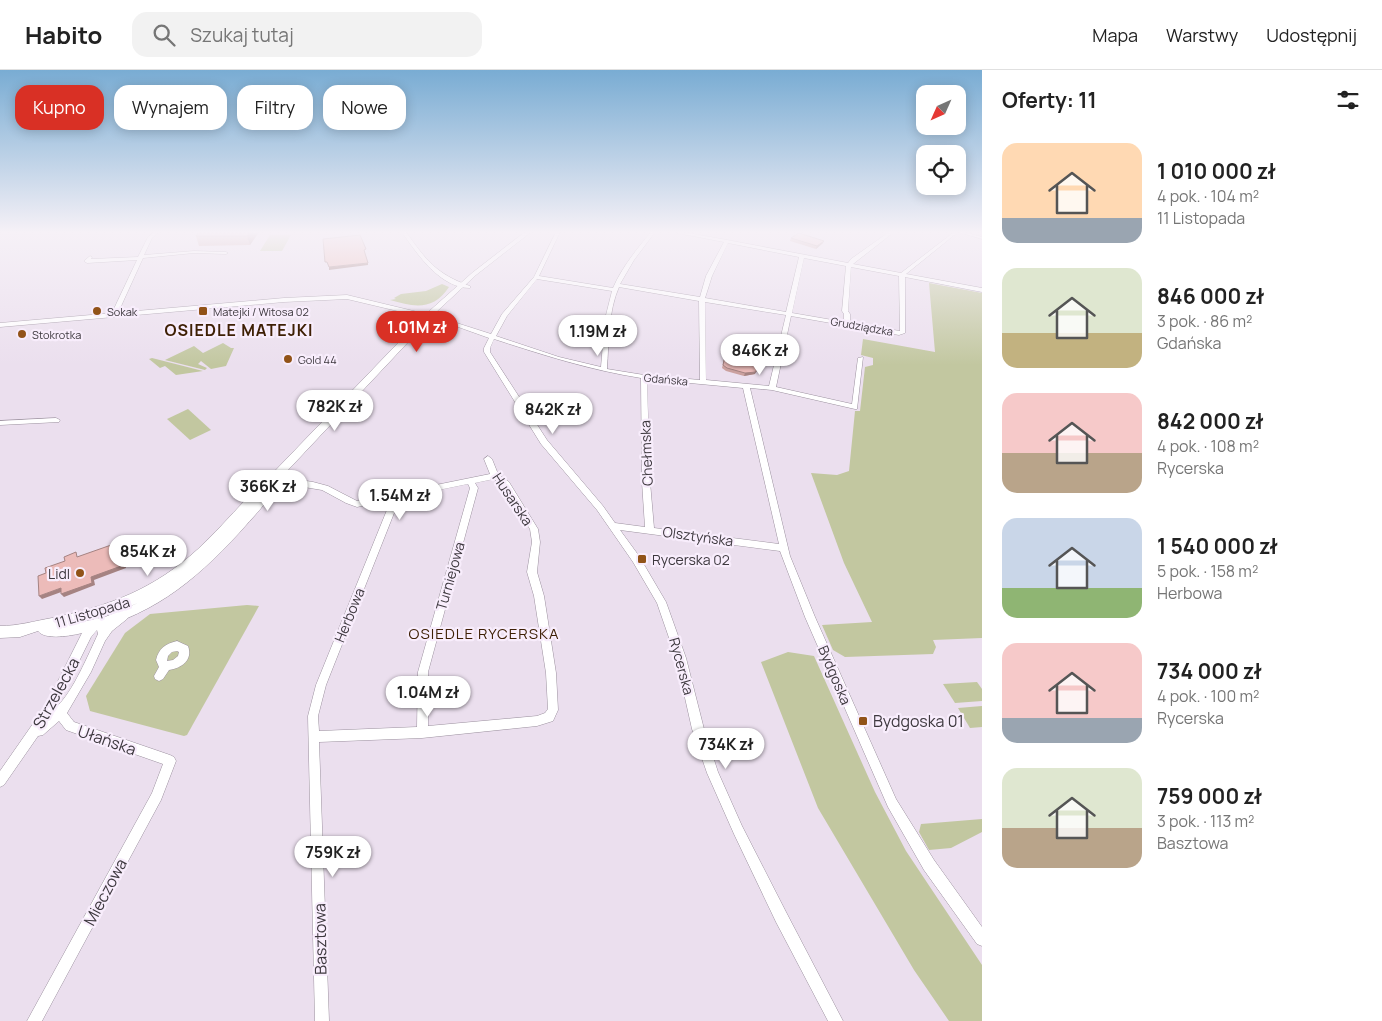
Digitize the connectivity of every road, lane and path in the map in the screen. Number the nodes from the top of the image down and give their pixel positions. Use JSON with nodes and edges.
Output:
{"nodes":[{"id":1,"x":132,"y":276,"type":"edge"},
{"id":2,"x":445,"y":276,"type":"edge"},
{"id":3,"x":476,"y":276,"type":"edge"},
{"id":4,"x":622,"y":276,"type":"edge"},
{"id":5,"x":709,"y":276,"type":"edge"},
{"id":6,"x":797,"y":276,"type":"edge"},
{"id":7,"x":848,"y":276,"type":"edge"},
{"id":8,"x":902,"y":276,"type":"edge"},
{"id":9,"x":909,"y":276,"type":"edge"},
{"id":10,"x":536,"y":277,"type":"joint"},
{"id":11,"x":465,"y":286,"type":"junction"},
{"id":12,"x":616,"y":288,"type":"junction"},
{"id":13,"x":982,"y":290,"type":"edge"},
{"id":14,"x":702,"y":300,"type":"junction"},
{"id":15,"x":441,"y":310,"type":"junction"},
{"id":16,"x":789,"y":313,"type":"junction"},
{"id":17,"x":114,"y":315,"type":"junction"},
{"id":18,"x":414,"y":315,"type":"junction"},
{"id":19,"x":430,"y":319,"type":"junction"},
{"id":20,"x":446,"y":324,"type":"junction"},
{"id":21,"x":847,"y":324,"type":"junction"},
{"id":22,"x":0,"y":325,"type":"edge"},
{"id":23,"x":421,"y":328,"type":"junction"},
{"id":24,"x":492,"y":337,"type":"junction"},
{"id":25,"x":861,"y":358,"type":"dead end"},
{"id":26,"x":604,"y":370,"type":"junction"},
{"id":27,"x":644,"y":377,"type":"junction"},
{"id":28,"x":703,"y":382,"type":"junction"},
{"id":29,"x":746,"y":386,"type":"junction"},
{"id":30,"x":772,"y":388,"type":"junction"},
{"id":31,"x":56,"y":420,"type":"dead end"},
{"id":32,"x":0,"y":424,"type":"edge"},
{"id":33,"x":488,"y":459,"type":"dead end"},
{"id":34,"x":495,"y":476,"type":"junction"},
{"id":35,"x":274,"y":479,"type":"junction"},
{"id":36,"x":470,"y":481,"type":"junction"},
{"id":37,"x":398,"y":496,"type":"junction"},
{"id":38,"x":613,"y":526,"type":"junction"},
{"id":39,"x":650,"y":530,"type":"junction"},
{"id":40,"x":783,"y":548,"type":"junction"},
{"id":41,"x":126,"y":615,"type":"junction"},
{"id":42,"x":97,"y":619,"type":"junction"},
{"id":43,"x":71,"y":630,"type":"junction"},
{"id":44,"x":14,"y":631,"type":"junction"},
{"id":45,"x":0,"y":632,"type":"edge"},
{"id":46,"x":102,"y":640,"type":"junction"},
{"id":47,"x":81,"y":648,"type":"junction"},
{"id":48,"x":166,"y":666,"type":"dead end"},
{"id":49,"x":159,"y":676,"type":"dead end"},
{"id":50,"x":55,"y":711,"type":"junction"},
{"id":51,"x":422,"y":732,"type":"junction"},
{"id":52,"x":314,"y":737,"type":"junction"},
{"id":53,"x":170,"y":761,"type":"joint"},
{"id":54,"x":0,"y":780,"type":"edge"},
{"id":55,"x":982,"y":939,"type":"edge"},
{"id":56,"x":34,"y":1021,"type":"edge"},
{"id":57,"x":322,"y":1021,"type":"edge"},
{"id":58,"x":836,"y":1021,"type":"edge"}],
"edges":[{"from":1,"to":17,"type":"street"},
{"from":2,"to":11,"type":"street"},
{"from":3,"to":11,"type":"street","name":"11 Listopada"},
{"from":4,"to":12,"type":"street"},
{"from":5,"to":14,"type":"street"},
{"from":6,"to":16,"type":"street"},
{"from":7,"to":21,"type":"street"},
{"from":8,"to":21,"type":"street","name":"Grudziądzka"},
{"from":9,"to":13,"type":"street"},
{"from":10,"to":12,"type":"street","name":"Grudziądzka"},
{"from":10,"to":24,"type":"street"},
{"from":11,"to":15,"type":"street","name":"11 Listopada"},
{"from":12,"to":14,"type":"street","name":"Grudziądzka"},
{"from":12,"to":26,"type":"street"},
{"from":14,"to":16,"type":"street","name":"Grudziądzka"},
{"from":14,"to":28,"type":"street"},
{"from":15,"to":18,"type":"street"},
{"from":15,"to":19,"type":"street","name":"11 Listopada"},
{"from":15,"to":20,"type":"street"},
{"from":16,"to":21,"type":"street","name":"Grudziądzka"},
{"from":16,"to":30,"type":"street"},
{"from":17,"to":18,"type":"street"},
{"from":17,"to":22,"type":"street"},
{"from":18,"to":19,"type":"street"},
{"from":18,"to":23,"type":"street"},
{"from":19,"to":20,"type":"street","name":"Gdańska"},
{"from":19,"to":23,"type":"street","name":"11 Listopada"},
{"from":20,"to":23,"type":"street"},
{"from":20,"to":24,"type":"street","name":"Gdańska"},
{"from":23,"to":35,"type":"street","name":"11 Listopada"},
{"from":24,"to":26,"type":"street","name":"Gdańska"},
{"from":24,"to":38,"type":"street","name":"Rycerska"},
{"from":25,"to":30,"type":"street","name":"Gdańska"},
{"from":26,"to":27,"type":"street","name":"Gdańska"},
{"from":27,"to":28,"type":"street","name":"Gdańska"},
{"from":27,"to":39,"type":"street","name":"Chełmska"},
{"from":28,"to":29,"type":"street","name":"Gdańska"},
{"from":29,"to":30,"type":"street","name":"Gdańska"},
{"from":29,"to":40,"type":"street","name":"Bydgoska"},
{"from":31,"to":32,"type":"street"},
{"from":33,"to":34,"type":"street","name":"Husarska"},
{"from":34,"to":36,"type":"street"},
{"from":34,"to":51,"type":"street","name":"Husarska"},
{"from":35,"to":37,"type":"street"},
{"from":35,"to":41,"type":"street","name":"11 Listopada"},
{"from":35,"to":42,"type":"street","name":"11 Listopada"},
{"from":36,"to":37,"type":"street"},
{"from":36,"to":51,"type":"street","name":"Turniejowa"},
{"from":37,"to":52,"type":"street","name":"Herbowa"},
{"from":38,"to":39,"type":"street","name":"Olsztyńska"},
{"from":38,"to":58,"type":"street","name":"Rycerska"},
{"from":39,"to":40,"type":"street","name":"Olsztyńska"},
{"from":40,"to":55,"type":"street","name":"Bydgoska"},
{"from":41,"to":42,"type":"street","name":"11 Listopada"},
{"from":41,"to":46,"type":"street","name":"Strzelecka"},
{"from":42,"to":43,"type":"street","name":"11 Listopada"},
{"from":42,"to":44,"type":"street","name":"11 Listopada"},
{"from":42,"to":46,"type":"street"},
{"from":42,"to":47,"type":"street","name":"Strzelecka"},
{"from":43,"to":44,"type":"street","name":"11 Listopada"},
{"from":43,"to":47,"type":"street","name":"Strzelecka"},
{"from":44,"to":45,"type":"street","name":"11 Listopada"},
{"from":46,"to":50,"type":"street","name":"Strzelecka"},
{"from":47,"to":50,"type":"street","name":"Strzelecka"},
{"from":48,"to":49,"type":"street"},
{"from":50,"to":53,"type":"street","name":"Ułańska"},
{"from":50,"to":54,"type":"street","name":"Strzelecka"},
{"from":51,"to":52,"type":"street"},
{"from":52,"to":57,"type":"street","name":"Basztowa"},
{"from":53,"to":56,"type":"street","name":"Mieczowa"}]}
